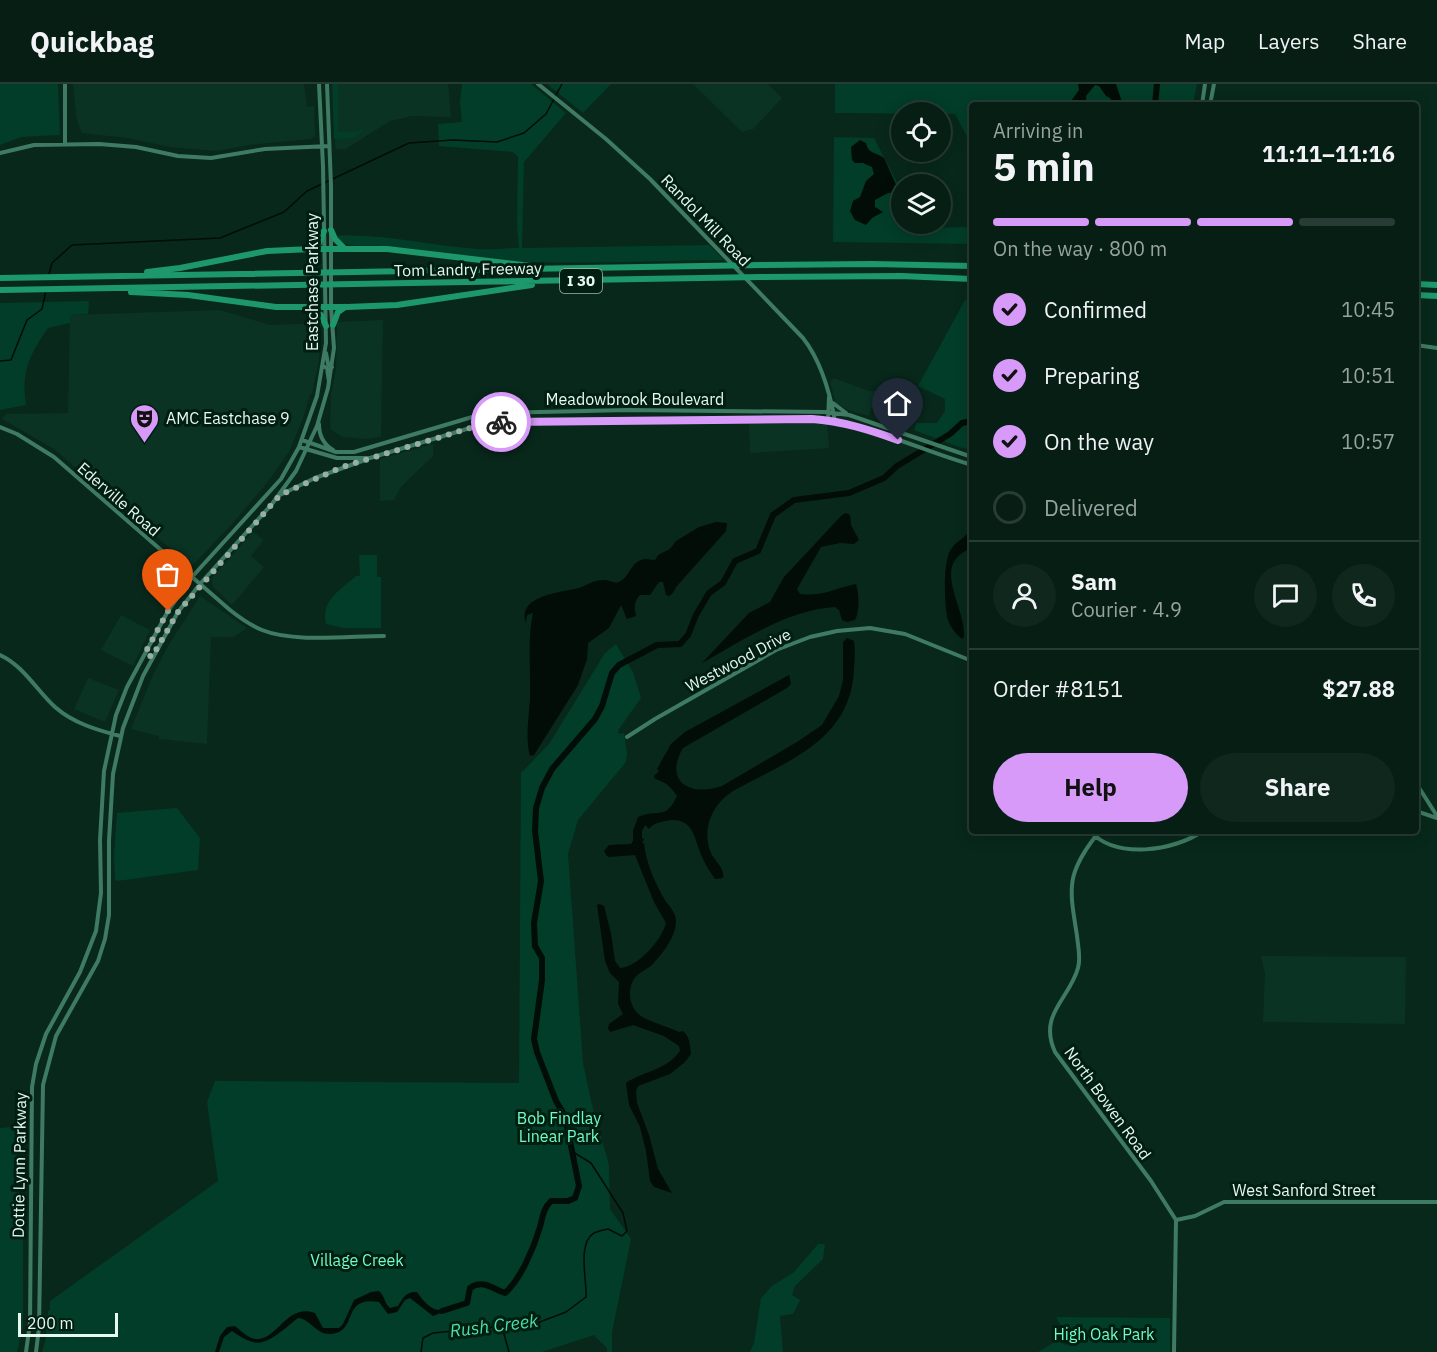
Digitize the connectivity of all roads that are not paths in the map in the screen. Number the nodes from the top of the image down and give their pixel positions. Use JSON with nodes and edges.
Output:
{"nodes":[{"id":1,"x":65,"y":84,"type":"edge"},
{"id":2,"x":318,"y":84,"type":"edge"},
{"id":3,"x":327,"y":84,"type":"edge"},
{"id":4,"x":538,"y":84,"type":"edge"},
{"id":5,"x":1205,"y":84,"type":"edge"},
{"id":6,"x":1214,"y":84,"type":"edge"},
{"id":7,"x":1202,"y":102,"type":"edge"},
{"id":8,"x":1211,"y":102,"type":"edge"},
{"id":9,"x":65,"y":144,"type":"junction"},
{"id":10,"x":322,"y":146,"type":"junction"},
{"id":11,"x":329,"y":146,"type":"junction"},
{"id":12,"x":0,"y":153,"type":"edge"},
{"id":13,"x":327,"y":231,"type":"junction"},
{"id":14,"x":312,"y":249,"type":"junction"},
{"id":15,"x":328,"y":249,"type":"junction"},
{"id":16,"x":346,"y":249,"type":"junction"},
{"id":17,"x":969,"y":266,"type":"edge"},
{"id":18,"x":563,"y":269,"type":"junction"},
{"id":19,"x":114,"y":276,"type":"junction"},
{"id":20,"x":0,"y":278,"type":"edge"},
{"id":21,"x":969,"y":279,"type":"edge"},
{"id":22,"x":562,"y":281,"type":"junction"},
{"id":23,"x":1419,"y":284,"type":"edge"},
{"id":24,"x":1437,"y":285,"type":"edge"},
{"id":25,"x":65,"y":289,"type":"junction"},
{"id":26,"x":0,"y":290,"type":"edge"},
{"id":27,"x":1419,"y":295,"type":"edge"},
{"id":28,"x":329,"y":296,"type":"junction"},
{"id":29,"x":1437,"y":296,"type":"edge"},
{"id":30,"x":311,"y":307,"type":"junction"},
{"id":31,"x":329,"y":307,"type":"junction"},
{"id":32,"x":346,"y":307,"type":"junction"},
{"id":33,"x":330,"y":326,"type":"junction"},
{"id":34,"x":1419,"y":345,"type":"edge"},
{"id":35,"x":1437,"y":348,"type":"edge"},
{"id":36,"x":326,"y":352,"type":"junction"},
{"id":37,"x":323,"y":366,"type":"junction"},
{"id":38,"x":332,"y":367,"type":"junction"},
{"id":39,"x":329,"y":382,"type":"junction"},
{"id":40,"x":830,"y":398,"type":"junction"},
{"id":41,"x":590,"y":411,"type":"junction"},
{"id":42,"x":681,"y":411,"type":"junction"},
{"id":43,"x":831,"y":412,"type":"junction"},
{"id":44,"x":487,"y":414,"type":"junction"},
{"id":45,"x":849,"y":415,"type":"junction"},
{"id":46,"x":320,"y":416,"type":"junction"},
{"id":47,"x":590,"y":420,"type":"junction"},
{"id":48,"x":680,"y":420,"type":"junction"},
{"id":49,"x":828,"y":420,"type":"junction"},
{"id":50,"x":835,"y":421,"type":"junction"},
{"id":51,"x":489,"y":424,"type":"junction"},
{"id":52,"x":0,"y":427,"type":"edge"},
{"id":53,"x":302,"y":440,"type":"junction"},
{"id":54,"x":310,"y":443,"type":"junction"},
{"id":55,"x":299,"y":447,"type":"junction"},
{"id":56,"x":307,"y":450,"type":"junction"},
{"id":57,"x":339,"y":453,"type":"junction"},
{"id":58,"x":969,"y":456,"type":"edge"},
{"id":59,"x":370,"y":458,"type":"junction"},
{"id":60,"x":969,"y":464,"type":"edge"},
{"id":61,"x":280,"y":495,"type":"junction"},
{"id":62,"x":192,"y":577,"type":"junction"},
{"id":63,"x":200,"y":584,"type":"junction"},
{"id":64,"x":384,"y":636,"type":"dead end"},
{"id":65,"x":145,"y":653,"type":"junction"},
{"id":66,"x":0,"y":655,"type":"edge"},
{"id":67,"x":152,"y":657,"type":"junction"},
{"id":68,"x":969,"y":660,"type":"edge"},
{"id":69,"x":111,"y":734,"type":"junction"},
{"id":70,"x":120,"y":736,"type":"junction"},
{"id":71,"x":627,"y":737,"type":"dead end"},
{"id":72,"x":1419,"y":788,"type":"edge"},
{"id":73,"x":1427,"y":800,"type":"junction"},
{"id":74,"x":1419,"y":812,"type":"edge"},
{"id":75,"x":1425,"y":814,"type":"junction"},
{"id":76,"x":110,"y":817,"type":"junction"},
{"id":77,"x":1437,"y":817,"type":"edge"},
{"id":78,"x":101,"y":818,"type":"junction"},
{"id":79,"x":1092,"y":834,"type":"edge"},
{"id":80,"x":1199,"y":834,"type":"edge"},
{"id":81,"x":1095,"y":837,"type":"junction"},
{"id":82,"x":101,"y":884,"type":"junction"},
{"id":83,"x":109,"y":884,"type":"joint"},
{"id":84,"x":109,"y":915,"type":"junction"},
{"id":85,"x":31,"y":1116,"type":"junction"},
{"id":86,"x":41,"y":1116,"type":"junction"},
{"id":87,"x":1437,"y":1202,"type":"edge"},
{"id":88,"x":1176,"y":1220,"type":"junction"},
{"id":89,"x":29,"y":1328,"type":"junction"},
{"id":90,"x":39,"y":1328,"type":"junction"},
{"id":91,"x":26,"y":1352,"type":"edge"},
{"id":92,"x":36,"y":1352,"type":"edge"},
{"id":93,"x":1174,"y":1352,"type":"edge"}],
"edges":[{"from":1,"to":9,"type":"main road"},
{"from":2,"to":10,"type":"main road","name":"Eastchase Parkway"},
{"from":3,"to":11,"type":"main road","name":"Eastchase Parkway"},
{"from":4,"to":40,"type":"main road","name":"Randol Mill Road"},
{"from":5,"to":7,"type":"main road"},
{"from":6,"to":8,"type":"main road"},
{"from":9,"to":10,"type":"main road"},
{"from":9,"to":12,"type":"main road"},
{"from":10,"to":11,"type":"main road"},
{"from":10,"to":13,"type":"main road","name":"Eastchase Parkway"},
{"from":11,"to":13,"type":"main road","name":"Eastchase Parkway"},
{"from":13,"to":14,"type":"highway"},
{"from":13,"to":15,"type":"main road","name":"Eastchase Parkway"},
{"from":13,"to":16,"type":"highway"},
{"from":14,"to":15,"type":"highway"},
{"from":14,"to":19,"type":"highway"},
{"from":15,"to":16,"type":"highway"},
{"from":15,"to":28,"type":"main road","name":"Eastchase Parkway"},
{"from":15,"to":28,"type":"main road","name":"Eastchase Parkway"},
{"from":16,"to":18,"type":"highway"},
{"from":17,"to":18,"type":"highway","name":"Tom Landry Freeway","number":"I 30"},
{"from":18,"to":19,"type":"highway","name":"Tom Landry Freeway","number":"I 30"},
{"from":19,"to":20,"type":"highway","name":"Tom Landry Freeway","number":"I 30"},
{"from":21,"to":22,"type":"highway","name":"Tom Landry Freeway","number":"I 30"},
{"from":22,"to":25,"type":"highway","name":"Tom Landry Freeway","number":"I 30"},
{"from":22,"to":32,"type":"highway"},
{"from":23,"to":24,"type":"highway"},
{"from":25,"to":26,"type":"highway","name":"Tom Landry Freeway","number":"I 30"},
{"from":25,"to":30,"type":"highway"},
{"from":27,"to":29,"type":"highway"},
{"from":28,"to":31,"type":"main road","name":"Eastchase Parkway"},
{"from":30,"to":31,"type":"highway"},
{"from":30,"to":33,"type":"highway"},
{"from":31,"to":32,"type":"highway"},
{"from":31,"to":33,"type":"main road","name":"Eastchase Parkway"},
{"from":32,"to":33,"type":"highway"},
{"from":33,"to":36,"type":"main road","name":"Eastchase Parkway"},
{"from":33,"to":38,"type":"main road","name":"Eastchase Parkway"},
{"from":34,"to":35,"type":"main road"},
{"from":36,"to":37,"type":"main road","name":"Eastchase Parkway"},
{"from":36,"to":38,"type":"main road"},
{"from":37,"to":39,"type":"main road"},
{"from":37,"to":53,"type":"main road","name":"Eastchase Parkway"},
{"from":38,"to":39,"type":"main road","name":"Eastchase Parkway"},
{"from":39,"to":46,"type":"main road","name":"Eastchase Parkway"},
{"from":40,"to":43,"type":"main road","name":"Randol Mill Road"},
{"from":40,"to":45,"type":"main road"},
{"from":41,"to":42,"type":"main road","name":"Meadowbrook Boulevard"},
{"from":41,"to":44,"type":"main road","name":"Meadowbrook Boulevard"},
{"from":41,"to":47,"type":"main road"},
{"from":42,"to":43,"type":"main road","name":"Meadowbrook Boulevard"},
{"from":42,"to":48,"type":"main road"},
{"from":43,"to":45,"type":"main road","name":"Meadowbrook Boulevard"},
{"from":43,"to":49,"type":"main road","name":"Randol Mill Road"},
{"from":43,"to":50,"type":"main road","name":"Randol Mill Road"},
{"from":44,"to":51,"type":"main road"},
{"from":44,"to":57,"type":"main road","name":"Meadowbrook Boulevard"},
{"from":45,"to":58,"type":"main road","name":"Meadowbrook Boulevard"},
{"from":46,"to":54,"type":"main road","name":"Eastchase Parkway"},
{"from":46,"to":57,"type":"main road"},
{"from":47,"to":48,"type":"main road","name":"Meadowbrook Boulevard"},
{"from":47,"to":51,"type":"main road","name":"Meadowbrook Boulevard"},
{"from":48,"to":49,"type":"main road","name":"Meadowbrook Boulevard"},
{"from":49,"to":50,"type":"main road","name":"Meadowbrook Boulevard"},
{"from":50,"to":60,"type":"main road"},
{"from":51,"to":59,"type":"main road","name":"Meadowbrook Boulevard"},
{"from":52,"to":62,"type":"main road","name":"Ederville Road"},
{"from":53,"to":54,"type":"main road","name":"Meadowbrook Boulevard"},
{"from":53,"to":55,"type":"main road","name":"Eastchase Parkway"},
{"from":54,"to":56,"type":"main road","name":"Eastchase Parkway"},
{"from":54,"to":57,"type":"main road","name":"Meadowbrook Boulevard"},
{"from":55,"to":56,"type":"main road","name":"Meadowbrook Boulevard"},
{"from":55,"to":62,"type":"main road","name":"Eastchase Parkway"},
{"from":56,"to":59,"type":"main road","name":"Meadowbrook Boulevard"},
{"from":56,"to":61,"type":"main road","name":"Eastchase Parkway"},
{"from":59,"to":61,"type":"main road"},
{"from":61,"to":63,"type":"main road","name":"Eastchase Parkway"},
{"from":62,"to":63,"type":"main road","name":"Ederville Road"},
{"from":62,"to":65,"type":"main road","name":"Eastchase Parkway"},
{"from":63,"to":64,"type":"main road","name":"Ederville Road"},
{"from":63,"to":67,"type":"main road","name":"Eastchase Parkway"},
{"from":65,"to":67,"type":"main road"},
{"from":65,"to":69,"type":"main road","name":"Eastchase Parkway"},
{"from":66,"to":69,"type":"main road"},
{"from":67,"to":70,"type":"main road","name":"Eastchase Parkway"},
{"from":68,"to":71,"type":"main road","name":"Westwood Drive"},
{"from":69,"to":70,"type":"main road"},
{"from":69,"to":78,"type":"main road","name":"Eastchase Parkway"},
{"from":70,"to":76,"type":"main road","name":"Eastchase Parkway"},
{"from":72,"to":73,"type":"main road"},
{"from":73,"to":75,"type":"main road"},
{"from":73,"to":77,"type":"main road"},
{"from":74,"to":75,"type":"main road"},
{"from":75,"to":77,"type":"main road"},
{"from":76,"to":78,"type":"main road"},
{"from":76,"to":83,"type":"main road","name":"Eastchase Parkway"},
{"from":78,"to":82,"type":"main road","name":"Eastchase Parkway"},
{"from":79,"to":81,"type":"main road"},
{"from":80,"to":81,"type":"main road"},
{"from":81,"to":88,"type":"main road","name":"North Bowen Road"},
{"from":82,"to":84,"type":"main road"},
{"from":82,"to":85,"type":"main road","name":"Dottie Lynn Parkway"},
{"from":83,"to":84,"type":"main road","name":"Dottie Lynn Parkway"},
{"from":84,"to":86,"type":"main road","name":"Dottie Lynn Parkway"},
{"from":85,"to":86,"type":"main road"},
{"from":85,"to":89,"type":"main road","name":"Dottie Lynn Parkway"},
{"from":86,"to":90,"type":"main road","name":"Dottie Lynn Parkway"},
{"from":87,"to":88,"type":"main road","name":"West Sanford Street"},
{"from":88,"to":93,"type":"main road"},
{"from":89,"to":90,"type":"main road"},
{"from":89,"to":91,"type":"main road","name":"Dottie Lynn Parkway"},
{"from":90,"to":92,"type":"main road","name":"Dottie Lynn Parkway"}]}
